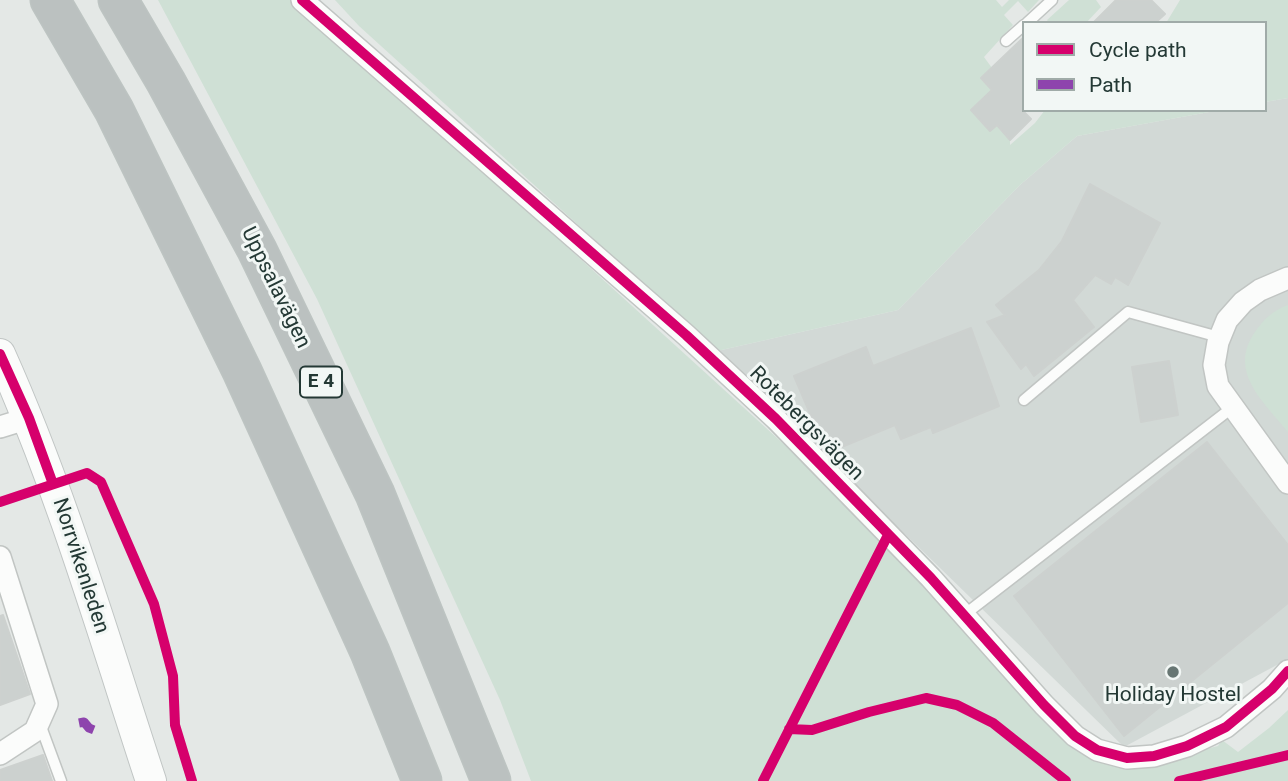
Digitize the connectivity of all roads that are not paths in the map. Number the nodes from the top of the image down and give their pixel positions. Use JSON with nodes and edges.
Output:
{"nodes":[{"id":1,"x":50,"y":0,"type":"edge"},
{"id":2,"x":118,"y":0,"type":"edge"},
{"id":3,"x":302,"y":0,"type":"edge"},
{"id":4,"x":1052,"y":0,"type":"edge"},
{"id":5,"x":1028,"y":21,"type":"edge"},
{"id":6,"x":1022,"y":27,"type":"edge"},
{"id":7,"x":1006,"y":41,"type":"dead end"},
{"id":8,"x":1288,"y":278,"type":"edge"},
{"id":9,"x":1220,"y":337,"type":"junction"},
{"id":10,"x":0,"y":355,"type":"edge"},
{"id":11,"x":1024,"y":400,"type":"dead end"},
{"id":12,"x":1233,"y":407,"type":"junction"},
{"id":13,"x":29,"y":418,"type":"junction"},
{"id":14,"x":0,"y":427,"type":"edge"},
{"id":15,"x":1288,"y":483,"type":"edge"},
{"id":16,"x":0,"y":557,"type":"edge"},
{"id":17,"x":964,"y":615,"type":"junction"},
{"id":18,"x":1288,"y":671,"type":"edge"},
{"id":19,"x":39,"y":721,"type":"junction"},
{"id":20,"x":0,"y":754,"type":"edge"},
{"id":21,"x":61,"y":781,"type":"edge"},
{"id":22,"x":151,"y":781,"type":"edge"},
{"id":23,"x":422,"y":781,"type":"edge"},
{"id":24,"x":491,"y":781,"type":"edge"}],
"edges":[{"from":1,"to":23,"type":"highway"},
{"from":2,"to":24,"type":"highway","name":"Uppsalavägen","number":"E 4"},
{"from":3,"to":17,"type":"street","name":"Rotebergsvägen"},
{"from":4,"to":5,"type":"lane"},
{"from":6,"to":7,"type":"lane"},
{"from":8,"to":9,"type":"street"},
{"from":9,"to":11,"type":"lane"},
{"from":9,"to":12,"type":"street"},
{"from":10,"to":13,"type":"main road","name":"Norrvikenleden"},
{"from":12,"to":15,"type":"street"},
{"from":12,"to":17,"type":"lane"},
{"from":13,"to":14,"type":"street"},
{"from":13,"to":22,"type":"main road","name":"Norrvikenleden"},
{"from":16,"to":19,"type":"street"},
{"from":17,"to":18,"type":"street","name":"Rotebergsvägen"},
{"from":19,"to":20,"type":"street"},
{"from":19,"to":21,"type":"lane"}]}
